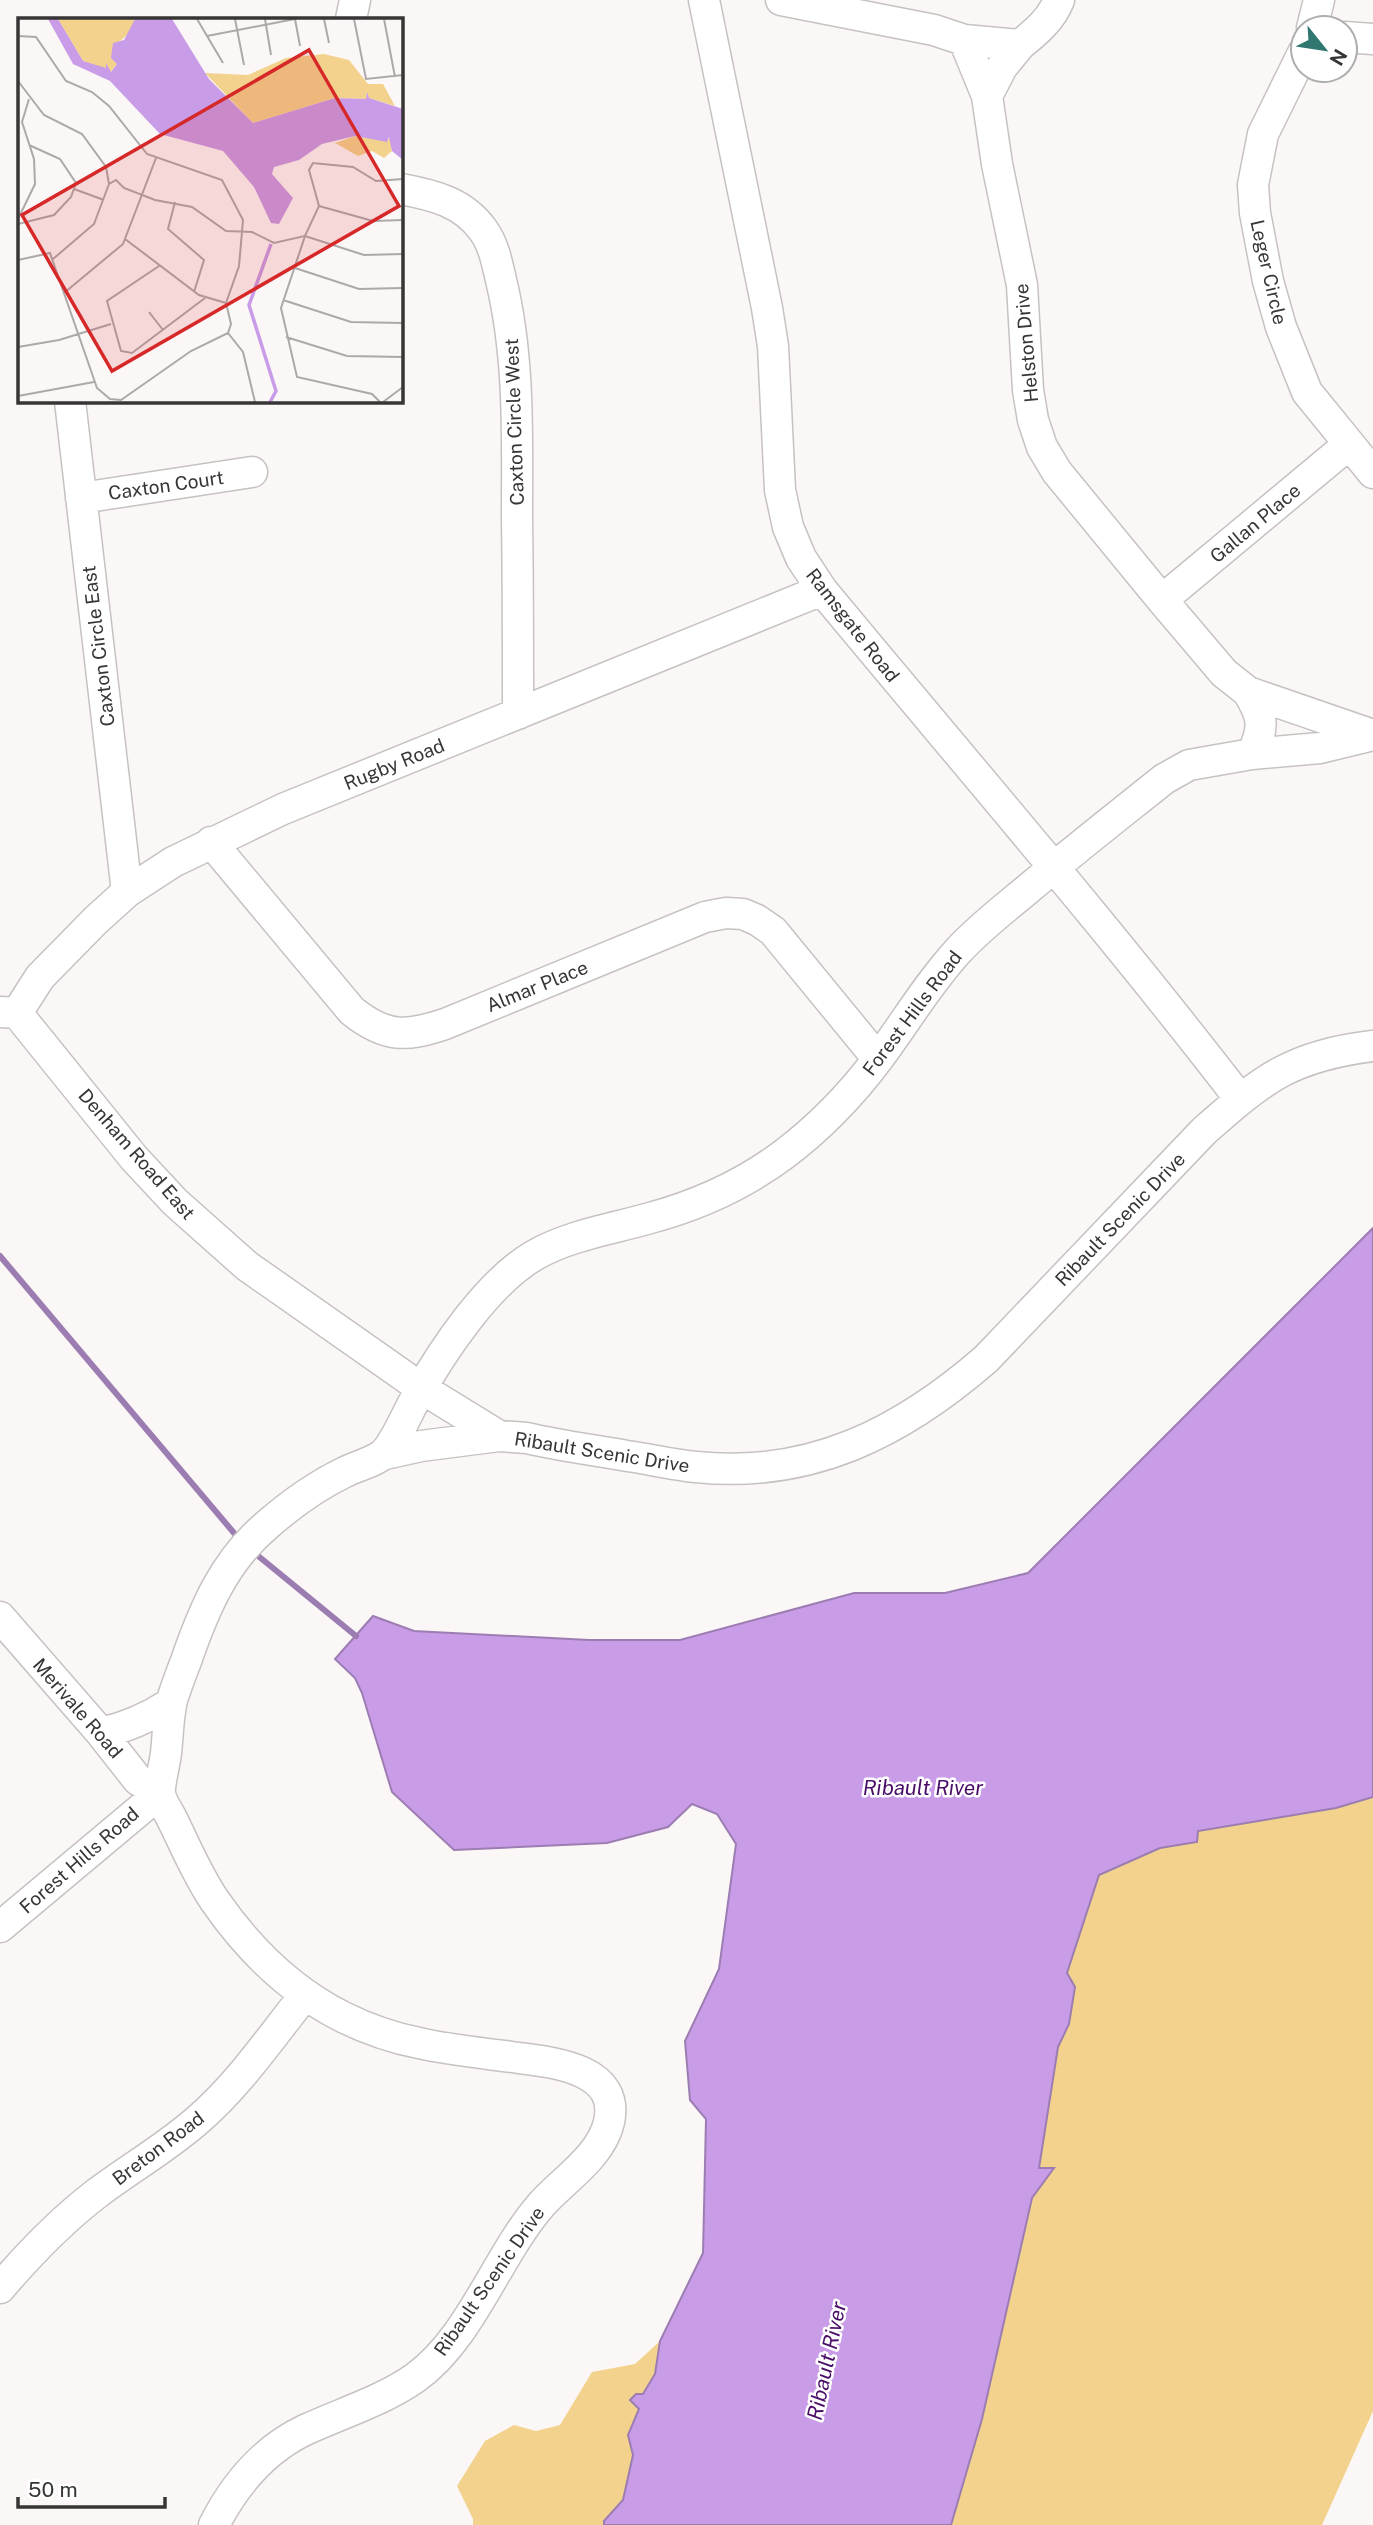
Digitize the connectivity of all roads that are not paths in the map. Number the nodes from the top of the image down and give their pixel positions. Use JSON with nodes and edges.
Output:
{"nodes":[{"id":1,"x":355,"y":0,"type":"edge"},
{"id":2,"x":704,"y":0,"type":"edge"},
{"id":3,"x":781,"y":0,"type":"edge"},
{"id":4,"x":1059,"y":0,"type":"edge"},
{"id":5,"x":351,"y":18,"type":"edge"},
{"id":6,"x":964,"y":40,"type":"junction"},
{"id":7,"x":1020,"y":45,"type":"junction"},
{"id":8,"x":1289,"y":81,"type":"edge"},
{"id":9,"x":986,"y":96,"type":"junction"},
{"id":10,"x":402,"y":189,"type":"edge"},
{"id":11,"x":70,"y":402,"type":"edge"},
{"id":12,"x":1348,"y":445,"type":"junction"},
{"id":13,"x":252,"y":472,"type":"dead end"},
{"id":14,"x":1373,"y":473,"type":"edge"},
{"id":15,"x":81,"y":498,"type":"junction"},
{"id":16,"x":822,"y":590,"type":"junction"},
{"id":17,"x":1162,"y":600,"type":"junction"},
{"id":18,"x":1248,"y":692,"type":"junction"},
{"id":19,"x":518,"y":714,"type":"junction"},
{"id":20,"x":1373,"y":735,"type":"edge"},
{"id":21,"x":1252,"y":754,"type":"junction"},
{"id":22,"x":211,"y":842,"type":"junction"},
{"id":23,"x":1054,"y":867,"type":"junction"},
{"id":24,"x":127,"y":892,"type":"junction"},
{"id":25,"x":9,"y":1012,"type":"edge"},
{"id":26,"x":1373,"y":1046,"type":"edge"},
{"id":27,"x":878,"y":1059,"type":"junction"},
{"id":28,"x":1240,"y":1098,"type":"junction"},
{"id":29,"x":421,"y":1388,"type":"junction"},
{"id":30,"x":499,"y":1436,"type":"junction"},
{"id":31,"x":385,"y":1454,"type":"junction"},
{"id":32,"x":0,"y":1617,"type":"edge"},
{"id":33,"x":171,"y":1703,"type":"junction"},
{"id":34,"x":101,"y":1733,"type":"junction"},
{"id":35,"x":160,"y":1793,"type":"junction"},
{"id":36,"x":0,"y":1927,"type":"edge"},
{"id":37,"x":304,"y":1996,"type":"junction"},
{"id":38,"x":0,"y":2288,"type":"edge"},
{"id":39,"x":214,"y":2525,"type":"edge"}],
"edges":[{"from":1,"to":5,"type":"street"},
{"from":2,"to":16,"type":"street","name":"Ramsgate Road"},
{"from":3,"to":6,"type":"street"},
{"from":4,"to":7,"type":"street"},
{"from":6,"to":7,"type":"street"},
{"from":6,"to":9,"type":"street","name":"Helston Drive"},
{"from":7,"to":9,"type":"street"},
{"from":8,"to":12,"type":"street","name":"Leger Circle"},
{"from":9,"to":17,"type":"street","name":"Helston Drive"},
{"from":10,"to":19,"type":"street","name":"Caxton Circle West"},
{"from":11,"to":15,"type":"street","name":"Caxton Circle East"},
{"from":12,"to":14,"type":"street","name":"Leger Circle"},
{"from":12,"to":17,"type":"street","name":"Gallan Place"},
{"from":13,"to":15,"type":"street","name":"Caxton Court"},
{"from":15,"to":24,"type":"street","name":"Caxton Circle East"},
{"from":16,"to":19,"type":"street","name":"Rugby Road"},
{"from":16,"to":23,"type":"street","name":"Ramsgate Road"},
{"from":17,"to":18,"type":"street","name":"Helston Drive"},
{"from":18,"to":20,"type":"street"},
{"from":18,"to":21,"type":"street"},
{"from":19,"to":22,"type":"street","name":"Rugby Road"},
{"from":20,"to":21,"type":"street","name":"Forest Hills Road"},
{"from":21,"to":23,"type":"street","name":"Forest Hills Road"},
{"from":22,"to":24,"type":"street","name":"Rugby Road"},
{"from":22,"to":27,"type":"street","name":"Almar Place"},
{"from":23,"to":27,"type":"street","name":"Forest Hills Road"},
{"from":23,"to":28,"type":"street","name":"Ramsgate Road"},
{"from":24,"to":25,"type":"street","name":"Rugby Road"},
{"from":25,"to":29,"type":"street","name":"Denham Road East"},
{"from":26,"to":28,"type":"street","name":"Ribault Scenic Drive"},
{"from":27,"to":29,"type":"street","name":"Forest Hills Road"},
{"from":28,"to":30,"type":"street","name":"Ribault Scenic Drive"},
{"from":29,"to":30,"type":"street","name":"Ribault Scenic Drive"},
{"from":29,"to":31,"type":"street"},
{"from":30,"to":31,"type":"street"},
{"from":31,"to":33,"type":"street"},
{"from":32,"to":34,"type":"street","name":"Merivale Road"},
{"from":33,"to":34,"type":"street"},
{"from":33,"to":35,"type":"street"},
{"from":34,"to":35,"type":"street","name":"Merivale Road"},
{"from":35,"to":36,"type":"street","name":"Forest Hills Road"},
{"from":35,"to":37,"type":"street","name":"Ribault Scenic Drive"},
{"from":37,"to":38,"type":"street","name":"Breton Road"},
{"from":37,"to":39,"type":"street","name":"Ribault Scenic Drive"}]}
